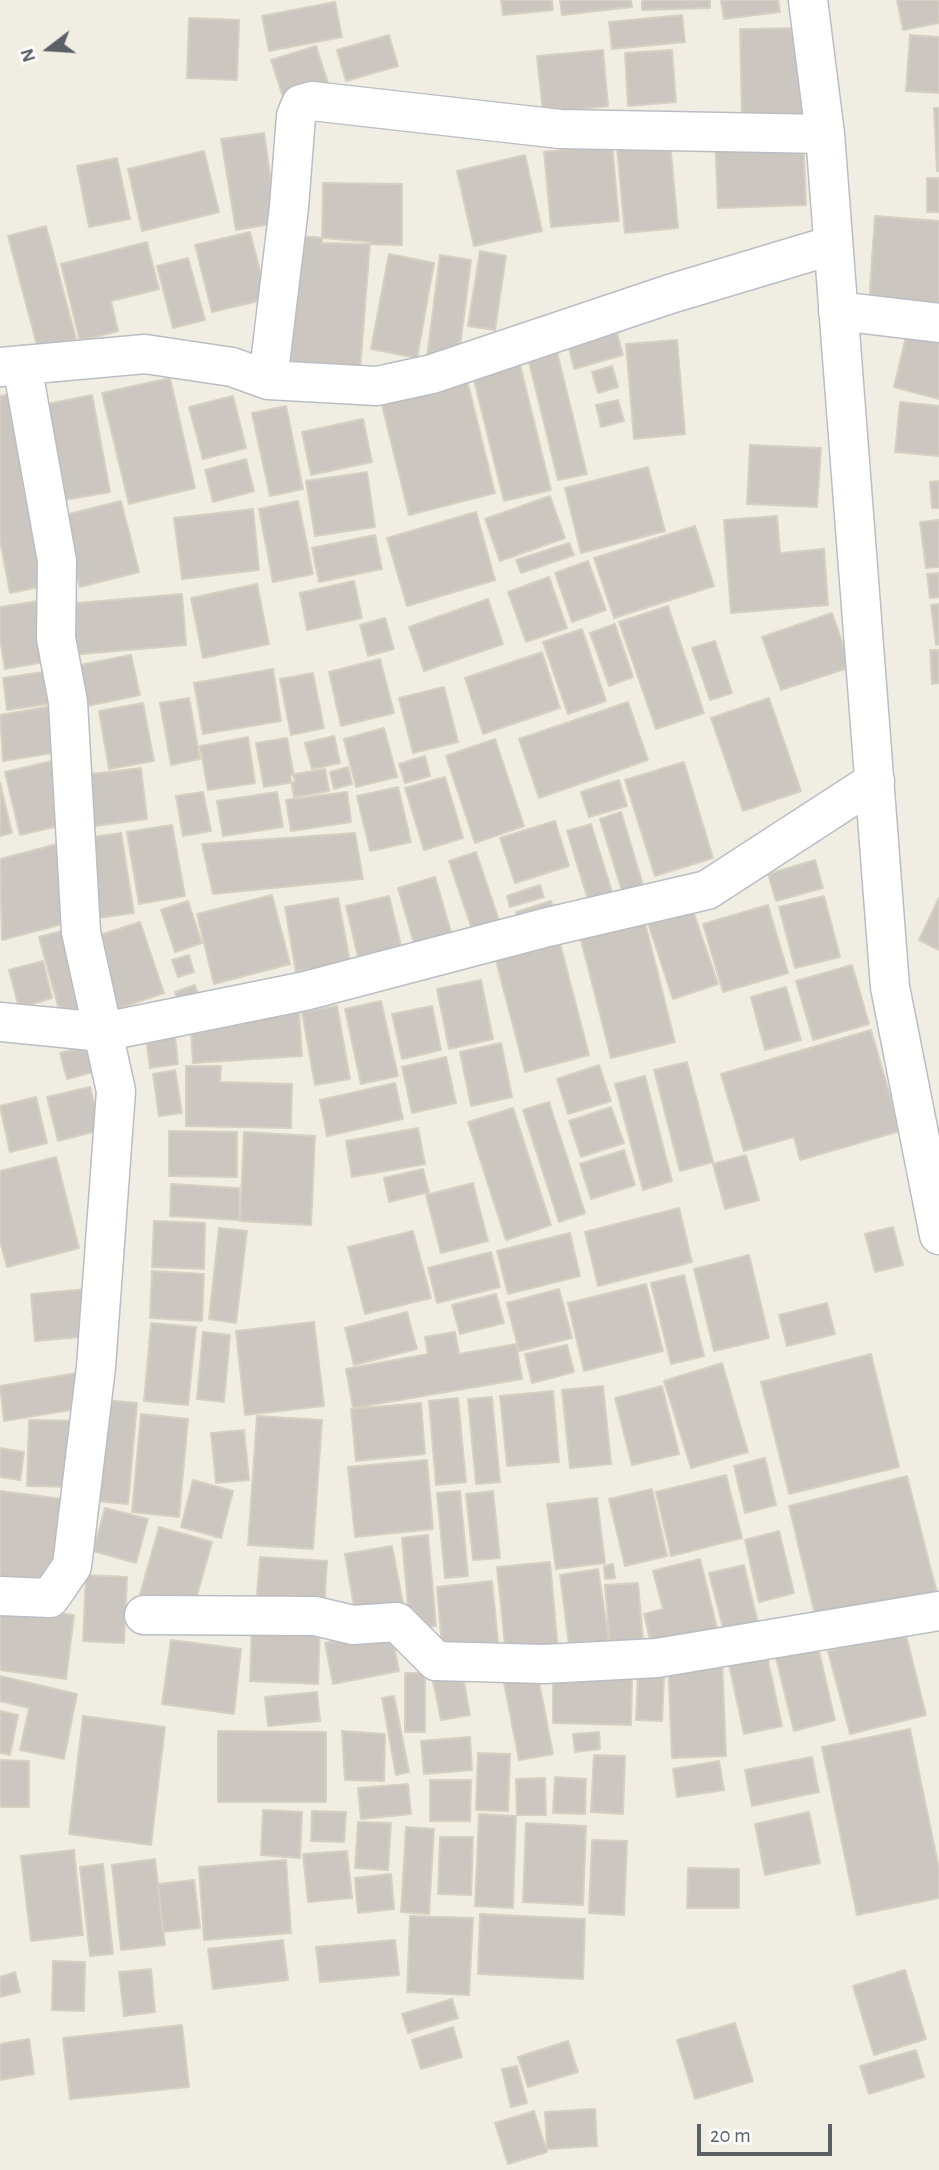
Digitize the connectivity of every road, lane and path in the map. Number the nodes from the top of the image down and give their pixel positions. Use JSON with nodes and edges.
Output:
{"nodes":[{"id":1,"x":808,"y":0,"type":"edge"},
{"id":2,"x":825,"y":134,"type":"junction"},
{"id":3,"x":833,"y":245,"type":"junction"},
{"id":4,"x":838,"y":311,"type":"junction"},
{"id":5,"x":939,"y":323,"type":"edge"},
{"id":6,"x":11,"y":366,"type":"edge"},
{"id":7,"x":268,"y":380,"type":"junction"},
{"id":8,"x":875,"y":781,"type":"junction"},
{"id":9,"x":0,"y":1022,"type":"edge"},
{"id":10,"x":103,"y":1032,"type":"junction"},
{"id":11,"x":939,"y":1235,"type":"edge"},
{"id":12,"x":0,"y":1596,"type":"edge"},
{"id":13,"x":939,"y":1611,"type":"edge"},
{"id":14,"x":144,"y":1615,"type":"dead end"}],
"edges":[{"from":1,"to":2,"type":"street"},
{"from":2,"to":3,"type":"street"},
{"from":2,"to":7,"type":"street"},
{"from":3,"to":4,"type":"street"},
{"from":3,"to":7,"type":"street"},
{"from":4,"to":5,"type":"street"},
{"from":4,"to":8,"type":"street"},
{"from":6,"to":7,"type":"street"},
{"from":6,"to":10,"type":"street"},
{"from":8,"to":10,"type":"street"},
{"from":8,"to":11,"type":"street"},
{"from":9,"to":10,"type":"street"},
{"from":10,"to":12,"type":"street"},
{"from":13,"to":14,"type":"street"}]}
